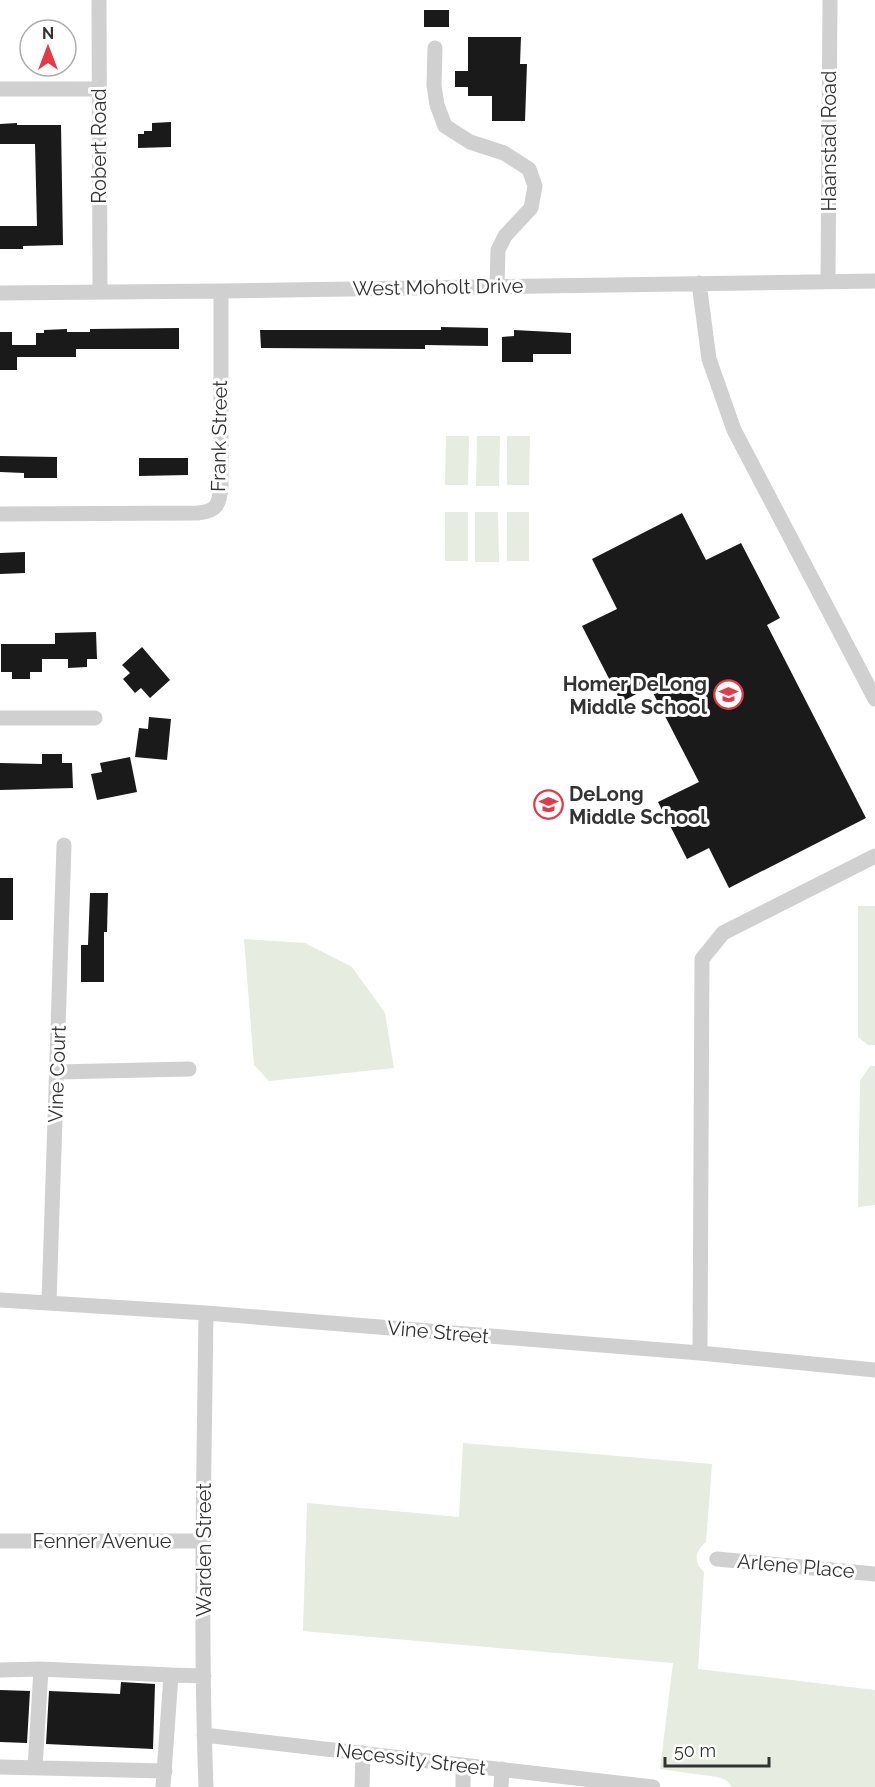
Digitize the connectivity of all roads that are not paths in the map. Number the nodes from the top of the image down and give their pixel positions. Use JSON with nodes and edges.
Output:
{"nodes":[{"id":1,"x":99,"y":0,"type":"edge"},
{"id":2,"x":830,"y":0,"type":"edge"},
{"id":3,"x":435,"y":48,"type":"dead end"},
{"id":4,"x":0,"y":89,"type":"edge"},
{"id":5,"x":99,"y":89,"type":"junction"},
{"id":6,"x":828,"y":281,"type":"junction"},
{"id":7,"x":875,"y":281,"type":"edge"},
{"id":8,"x":699,"y":283,"type":"junction"},
{"id":9,"x":497,"y":286,"type":"junction"},
{"id":10,"x":221,"y":291,"type":"junction"},
{"id":11,"x":100,"y":292,"type":"junction"},
{"id":12,"x":0,"y":293,"type":"edge"},
{"id":13,"x":0,"y":514,"type":"edge"},
{"id":14,"x":875,"y":699,"type":"edge"},
{"id":15,"x":0,"y":718,"type":"edge"},
{"id":16,"x":95,"y":718,"type":"dead end"},
{"id":17,"x":64,"y":845,"type":"dead end"},
{"id":18,"x":875,"y":856,"type":"edge"},
{"id":19,"x":189,"y":1069,"type":"dead end"},
{"id":20,"x":57,"y":1072,"type":"junction"},
{"id":21,"x":0,"y":1300,"type":"edge"},
{"id":22,"x":49,"y":1302,"type":"junction"},
{"id":23,"x":206,"y":1313,"type":"junction"},
{"id":24,"x":700,"y":1353,"type":"junction"},
{"id":25,"x":875,"y":1370,"type":"edge"},
{"id":26,"x":0,"y":1541,"type":"edge"},
{"id":27,"x":203,"y":1541,"type":"junction"},
{"id":28,"x":717,"y":1559,"type":"dead end"},
{"id":29,"x":875,"y":1574,"type":"edge"},
{"id":30,"x":0,"y":1670,"type":"edge"},
{"id":31,"x":41,"y":1670,"type":"junction"},
{"id":32,"x":171,"y":1675,"type":"junction"},
{"id":33,"x":204,"y":1676,"type":"junction"},
{"id":34,"x":204,"y":1735,"type":"junction"},
{"id":35,"x":363,"y":1753,"type":"junction"},
{"id":36,"x":463,"y":1765,"type":"junction"},
{"id":37,"x":0,"y":1767,"type":"edge"},
{"id":38,"x":36,"y":1768,"type":"junction"},
{"id":39,"x":502,"y":1769,"type":"junction"},
{"id":40,"x":165,"y":1771,"type":"junction"},
{"id":41,"x":592,"y":1783,"type":"edge"},
{"id":42,"x":164,"y":1787,"type":"edge"},
{"id":43,"x":207,"y":1787,"type":"edge"},
{"id":44,"x":362,"y":1787,"type":"edge"},
{"id":45,"x":463,"y":1787,"type":"edge"},
{"id":46,"x":501,"y":1787,"type":"edge"},
{"id":47,"x":653,"y":1787,"type":"edge"}],
"edges":[{"from":1,"to":5,"type":"street","name":"Robert Road"},
{"from":2,"to":6,"type":"street","name":"Haanstad Road"},
{"from":3,"to":9,"type":"street"},
{"from":4,"to":5,"type":"street"},
{"from":5,"to":11,"type":"street","name":"Robert Road"},
{"from":6,"to":7,"type":"street","name":"West Moholt Drive"},
{"from":6,"to":8,"type":"street","name":"West Moholt Drive"},
{"from":8,"to":9,"type":"street","name":"West Moholt Drive"},
{"from":8,"to":14,"type":"street"},
{"from":9,"to":10,"type":"street","name":"West Moholt Drive"},
{"from":10,"to":11,"type":"street","name":"West Moholt Drive"},
{"from":10,"to":13,"type":"street","name":"Frank Street"},
{"from":11,"to":12,"type":"street","name":"West Moholt Drive"},
{"from":15,"to":16,"type":"street"},
{"from":17,"to":20,"type":"street","name":"Vine Court"},
{"from":18,"to":24,"type":"street"},
{"from":19,"to":20,"type":"street"},
{"from":20,"to":22,"type":"street","name":"Vine Court"},
{"from":21,"to":22,"type":"street","name":"Vine Street"},
{"from":22,"to":23,"type":"street","name":"Vine Street"},
{"from":23,"to":24,"type":"street","name":"Vine Street"},
{"from":23,"to":27,"type":"street","name":"Warden Street"},
{"from":24,"to":25,"type":"street","name":"Vine Street"},
{"from":26,"to":27,"type":"street","name":"Fenner Avenue"},
{"from":27,"to":33,"type":"street","name":"Warden Street"},
{"from":28,"to":29,"type":"street","name":"Arlene Place"},
{"from":30,"to":31,"type":"street"},
{"from":31,"to":32,"type":"street"},
{"from":31,"to":38,"type":"street"},
{"from":32,"to":33,"type":"street"},
{"from":32,"to":40,"type":"street"},
{"from":33,"to":34,"type":"street","name":"Warden Street"},
{"from":34,"to":35,"type":"street","name":"Necessity Street"},
{"from":34,"to":43,"type":"street","name":"Warden Street"},
{"from":35,"to":36,"type":"street","name":"Necessity Street"},
{"from":35,"to":44,"type":"street"},
{"from":36,"to":39,"type":"street","name":"Necessity Street"},
{"from":36,"to":45,"type":"street"},
{"from":37,"to":38,"type":"street"},
{"from":38,"to":40,"type":"street"},
{"from":39,"to":41,"type":"street","name":"Necessity Street"},
{"from":39,"to":46,"type":"street"},
{"from":40,"to":42,"type":"street"},
{"from":41,"to":47,"type":"street","name":"Necessity Street"}]}
